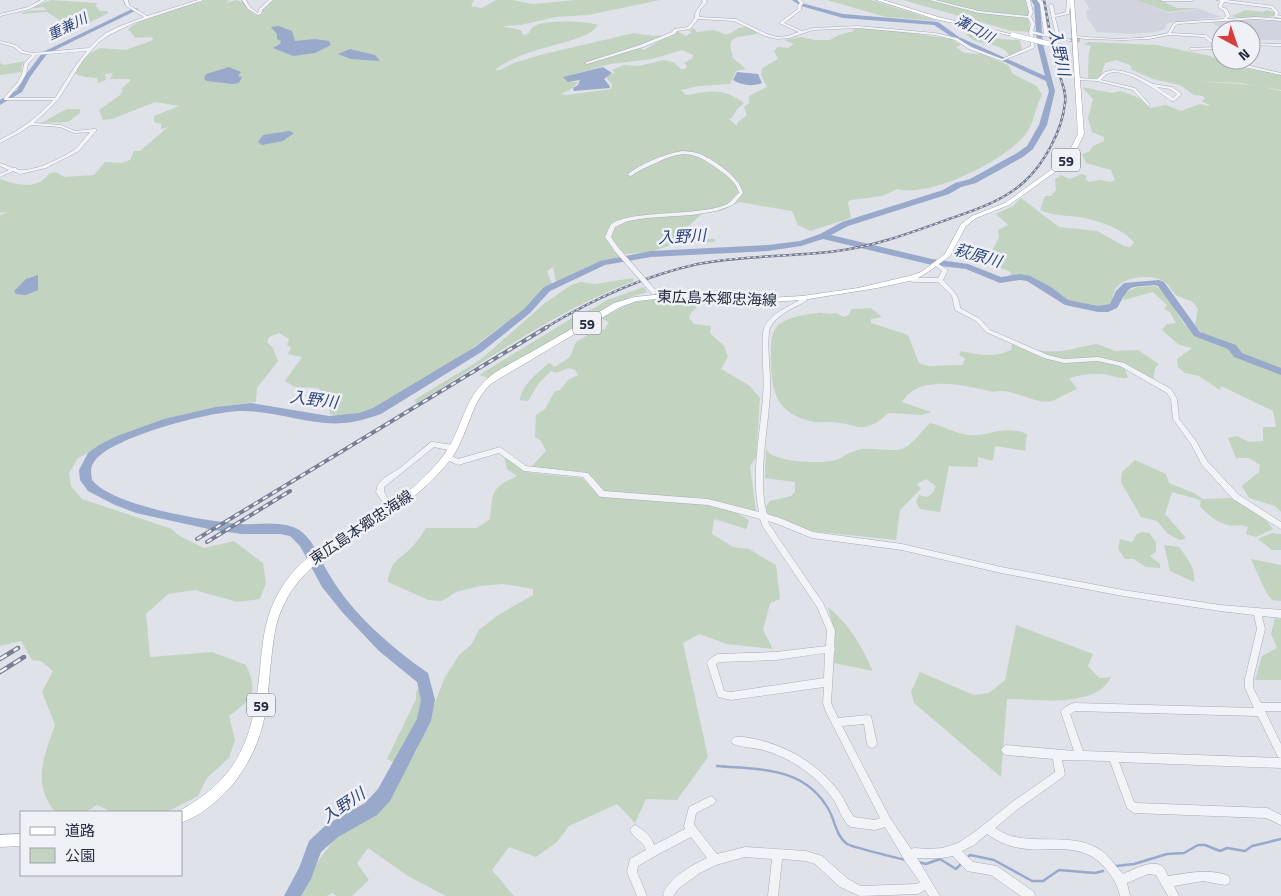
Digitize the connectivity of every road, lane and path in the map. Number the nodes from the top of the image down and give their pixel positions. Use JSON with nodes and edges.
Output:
{"nodes":[{"id":1,"x":44,"y":0,"type":"edge"},
{"id":2,"x":126,"y":0,"type":"edge"},
{"id":3,"x":202,"y":0,"type":"edge"},
{"id":4,"x":244,"y":0,"type":"edge"},
{"id":5,"x":272,"y":0,"type":"edge"},
{"id":6,"x":704,"y":0,"type":"edge"},
{"id":7,"x":799,"y":0,"type":"edge"},
{"id":8,"x":878,"y":0,"type":"edge"},
{"id":9,"x":931,"y":0,"type":"edge"},
{"id":10,"x":1028,"y":0,"type":"edge"},
{"id":11,"x":1039,"y":0,"type":"edge"},
{"id":12,"x":1070,"y":0,"type":"edge"},
{"id":13,"x":1162,"y":0,"type":"edge"},
{"id":14,"x":1170,"y":0,"type":"edge"},
{"id":15,"x":1189,"y":0,"type":"edge"},
{"id":16,"x":1221,"y":1,"type":"edge"},
{"id":17,"x":1051,"y":5,"type":"dead end"},
{"id":18,"x":0,"y":15,"type":"edge"},
{"id":19,"x":1053,"y":16,"type":"junction"},
{"id":20,"x":147,"y":17,"type":"junction"},
{"id":21,"x":1029,"y":17,"type":"junction"},
{"id":22,"x":697,"y":18,"type":"junction"},
{"id":23,"x":1281,"y":18,"type":"edge"},
{"id":24,"x":1225,"y":19,"type":"junction"},
{"id":25,"x":1032,"y":32,"type":"junction"},
{"id":26,"x":803,"y":33,"type":"junction"},
{"id":27,"x":1045,"y":34,"type":"junction"},
{"id":28,"x":1169,"y":34,"type":"junction"},
{"id":29,"x":1058,"y":38,"type":"junction"},
{"id":30,"x":1076,"y":39,"type":"junction"},
{"id":31,"x":1211,"y":40,"type":"edge"},
{"id":32,"x":0,"y":42,"type":"edge"},
{"id":33,"x":1261,"y":44,"type":"edge"},
{"id":34,"x":1281,"y":45,"type":"edge"},
{"id":35,"x":1211,"y":48,"type":"edge"},
{"id":36,"x":91,"y":49,"type":"junction"},
{"id":37,"x":1076,"y":49,"type":"junction"},
{"id":38,"x":1191,"y":49,"type":"dead end"},
{"id":39,"x":35,"y":54,"type":"junction"},
{"id":40,"x":586,"y":63,"type":"dead end"},
{"id":41,"x":1260,"y":70,"type":"edge"},
{"id":42,"x":1281,"y":74,"type":"edge"},
{"id":43,"x":1078,"y":80,"type":"junction"},
{"id":44,"x":1097,"y":80,"type":"junction"},
{"id":45,"x":1154,"y":85,"type":"junction"},
{"id":46,"x":57,"y":99,"type":"junction"},
{"id":47,"x":1148,"y":105,"type":"dead end"},
{"id":48,"x":29,"y":124,"type":"junction"},
{"id":49,"x":0,"y":142,"type":"edge"},
{"id":50,"x":0,"y":164,"type":"edge"},
{"id":51,"x":14,"y":169,"type":"junction"},
{"id":52,"x":629,"y":175,"type":"dead end"},
{"id":53,"x":0,"y":176,"type":"edge"},
{"id":54,"x":939,"y":263,"type":"junction"},
{"id":55,"x":910,"y":278,"type":"junction"},
{"id":56,"x":940,"y":280,"type":"junction"},
{"id":57,"x":654,"y":293,"type":"junction"},
{"id":58,"x":803,"y":298,"type":"junction"},
{"id":59,"x":453,"y":448,"type":"junction"},
{"id":60,"x":447,"y":457,"type":"junction"},
{"id":61,"x":394,"y":508,"type":"junction"},
{"id":62,"x":762,"y":516,"type":"junction"},
{"id":63,"x":1281,"y":526,"type":"edge"},
{"id":64,"x":1257,"y":611,"type":"junction"},
{"id":65,"x":1281,"y":614,"type":"edge"},
{"id":66,"x":831,"y":649,"type":"junction"},
{"id":67,"x":827,"y":682,"type":"junction"},
{"id":68,"x":1281,"y":707,"type":"edge"},
{"id":69,"x":1259,"y":710,"type":"junction"},
{"id":70,"x":837,"y":722,"type":"junction"},
{"id":71,"x":736,"y":741,"type":"dead end"},
{"id":72,"x":872,"y":744,"type":"dead end"},
{"id":73,"x":1006,"y":750,"type":"dead end"},
{"id":74,"x":1281,"y":754,"type":"edge"},
{"id":75,"x":1057,"y":755,"type":"junction"},
{"id":76,"x":1080,"y":755,"type":"junction"},
{"id":77,"x":1113,"y":756,"type":"junction"},
{"id":78,"x":1281,"y":763,"type":"edge"},
{"id":79,"x":711,"y":801,"type":"dead end"},
{"id":80,"x":182,"y":816,"type":"edge"},
{"id":81,"x":1281,"y":820,"type":"edge"},
{"id":82,"x":887,"y":821,"type":"junction"},
{"id":83,"x":988,"y":829,"type":"junction"},
{"id":84,"x":635,"y":830,"type":"dead end"},
{"id":85,"x":692,"y":830,"type":"junction"},
{"id":86,"x":20,"y":840,"type":"edge"},
{"id":87,"x":0,"y":841,"type":"edge"},
{"id":88,"x":954,"y":850,"type":"junction"},
{"id":89,"x":651,"y":852,"type":"junction"},
{"id":90,"x":778,"y":854,"type":"junction"},
{"id":91,"x":909,"y":857,"type":"junction"},
{"id":92,"x":715,"y":860,"type":"junction"},
{"id":93,"x":1121,"y":880,"type":"junction"},
{"id":94,"x":1225,"y":880,"type":"dead end"},
{"id":95,"x":1166,"y":882,"type":"junction"},
{"id":96,"x":927,"y":883,"type":"junction"},
{"id":97,"x":668,"y":894,"type":"dead end"},
{"id":98,"x":642,"y":896,"type":"edge"},
{"id":99,"x":773,"y":896,"type":"edge"},
{"id":100,"x":935,"y":896,"type":"edge"},
{"id":101,"x":1030,"y":896,"type":"edge"},
{"id":102,"x":1125,"y":896,"type":"edge"},
{"id":103,"x":1174,"y":896,"type":"edge"}],
"edges":[{"from":1,"to":18,"type":"street"},
{"from":2,"to":20,"type":"street"},
{"from":3,"to":20,"type":"street"},
{"from":4,"to":5,"type":"street"},
{"from":6,"to":22,"type":"street"},
{"from":7,"to":26,"type":"street"},
{"from":8,"to":37,"type":"main road","bridge":true},
{"from":9,"to":21,"type":"street"},
{"from":10,"to":21,"type":"street"},
{"from":11,"to":27,"type":"street"},
{"from":12,"to":19,"type":"street"},
{"from":12,"to":30,"type":"main road","name":"東広島本郷忠海線","number":"59"},
{"from":13,"to":14,"type":"street"},
{"from":14,"to":15,"type":"street"},
{"from":16,"to":23,"type":"street"},
{"from":16,"to":24,"type":"street"},
{"from":17,"to":19,"type":"street"},
{"from":19,"to":29,"type":"street"},
{"from":20,"to":36,"type":"street"},
{"from":21,"to":25,"type":"street"},
{"from":22,"to":26,"type":"street"},
{"from":22,"to":40,"type":"street"},
{"from":23,"to":24,"type":"street"},
{"from":24,"to":28,"type":"street"},
{"from":25,"to":26,"type":"street"},
{"from":25,"to":27,"type":"street"},
{"from":27,"to":29,"type":"street"},
{"from":28,"to":30,"type":"street"},
{"from":28,"to":31,"type":"street"},
{"from":29,"to":30,"type":"street"},
{"from":30,"to":37,"type":"main road","name":"東広島本郷忠海線","number":"59"},
{"from":32,"to":39,"type":"street"},
{"from":33,"to":34,"type":"street"},
{"from":35,"to":38,"type":"street"},
{"from":36,"to":39,"type":"street"},
{"from":36,"to":46,"type":"street"},
{"from":37,"to":43,"type":"main road","name":"東広島本郷忠海線","number":"59"},
{"from":39,"to":46,"type":"street"},
{"from":41,"to":42,"type":"street"},
{"from":43,"to":44,"type":"street"},
{"from":43,"to":54,"type":"main road","name":"東広島本郷忠海線","number":"59"},
{"from":44,"to":45,"type":"street"},
{"from":44,"to":47,"type":"street"},
{"from":45,"to":45,"type":"street"},
{"from":46,"to":48,"type":"street"},
{"from":48,"to":49,"type":"street"},
{"from":48,"to":51,"type":"street"},
{"from":50,"to":51,"type":"street"},
{"from":51,"to":53,"type":"street"},
{"from":52,"to":57,"type":"street","bridge":true},
{"from":54,"to":55,"type":"main road","name":"東広島本郷忠海線","number":"59"},
{"from":54,"to":56,"type":"street"},
{"from":55,"to":56,"type":"street"},
{"from":55,"to":58,"type":"main road","name":"東広島本郷忠海線","number":"59"},
{"from":56,"to":63,"type":"street"},
{"from":57,"to":58,"type":"main road","name":"東広島本郷忠海線","number":"59"},
{"from":57,"to":59,"type":"main road","name":"東広島本郷忠海線","number":"59"},
{"from":58,"to":62,"type":"street"},
{"from":59,"to":60,"type":"main road","name":"東広島本郷忠海線","number":"59"},
{"from":59,"to":61,"type":"street"},
{"from":60,"to":61,"type":"main road","name":"東広島本郷忠海線","number":"59"},
{"from":60,"to":62,"type":"street"},
{"from":61,"to":80,"type":"main road","name":"東広島本郷忠海線","number":"59"},
{"from":62,"to":64,"type":"street"},
{"from":62,"to":66,"type":"street"},
{"from":64,"to":65,"type":"street"},
{"from":64,"to":69,"type":"street"},
{"from":66,"to":67,"type":"street"},
{"from":66,"to":67,"type":"street"},
{"from":67,"to":70,"type":"street"},
{"from":68,"to":69,"type":"street"},
{"from":69,"to":74,"type":"street"},
{"from":69,"to":76,"type":"street"},
{"from":70,"to":72,"type":"street"},
{"from":70,"to":82,"type":"street"},
{"from":71,"to":82,"type":"street"},
{"from":73,"to":75,"type":"street"},
{"from":75,"to":76,"type":"street"},
{"from":75,"to":83,"type":"street"},
{"from":76,"to":77,"type":"street"},
{"from":77,"to":78,"type":"street"},
{"from":77,"to":81,"type":"street"},
{"from":79,"to":85,"type":"street"},
{"from":82,"to":91,"type":"street"},
{"from":83,"to":88,"type":"street"},
{"from":83,"to":93,"type":"street"},
{"from":84,"to":89,"type":"street"},
{"from":85,"to":89,"type":"street"},
{"from":85,"to":92,"type":"street"},
{"from":86,"to":87,"type":"main road"},
{"from":88,"to":91,"type":"street"},
{"from":88,"to":101,"type":"street"},
{"from":89,"to":98,"type":"street"},
{"from":90,"to":92,"type":"street"},
{"from":90,"to":96,"type":"street"},
{"from":90,"to":99,"type":"street"},
{"from":91,"to":96,"type":"street"},
{"from":92,"to":97,"type":"street"},
{"from":93,"to":95,"type":"street"},
{"from":93,"to":102,"type":"street"},
{"from":94,"to":95,"type":"street"},
{"from":95,"to":103,"type":"street"},
{"from":96,"to":100,"type":"street"}]}
